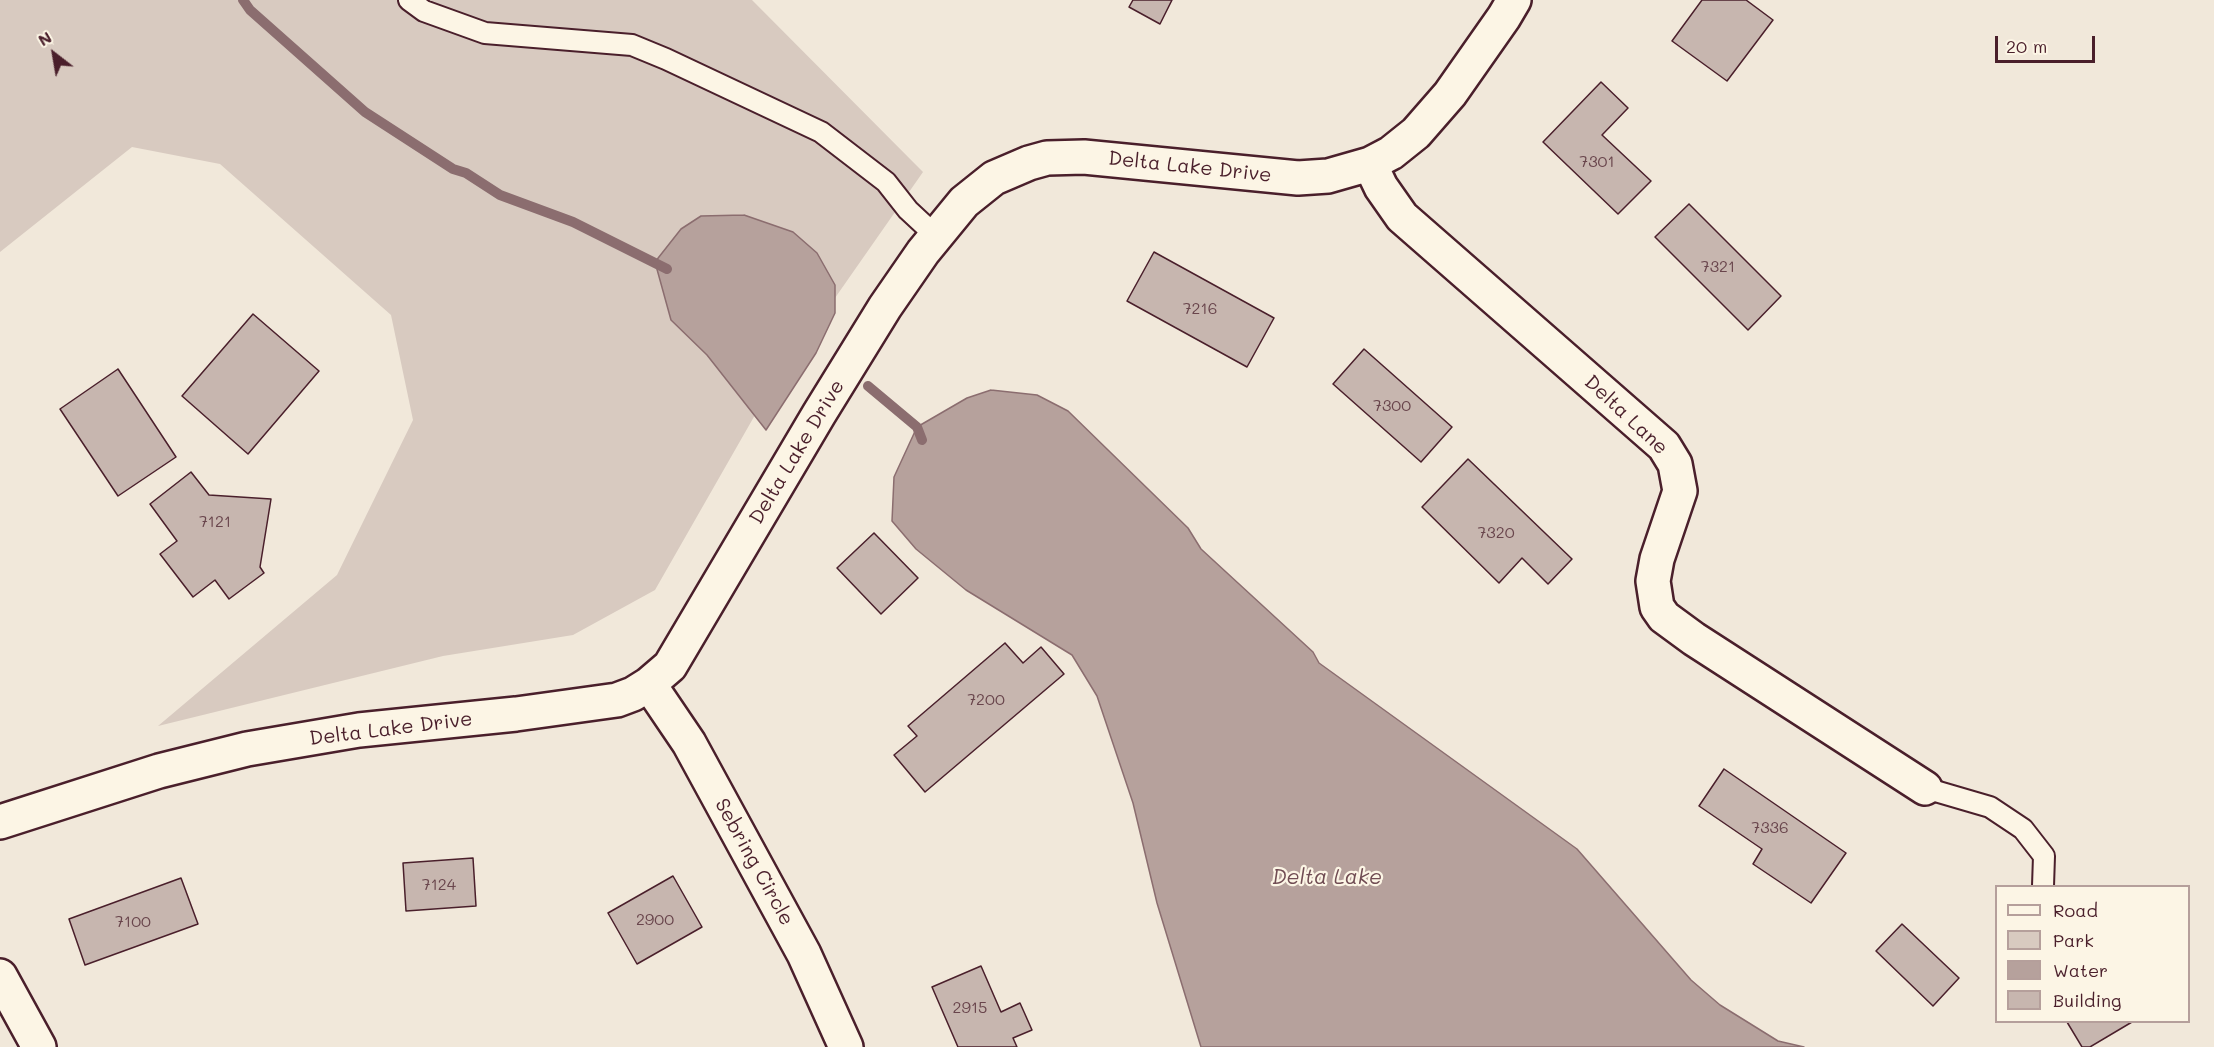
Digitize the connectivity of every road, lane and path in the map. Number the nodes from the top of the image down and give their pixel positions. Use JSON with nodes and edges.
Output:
{"nodes":[{"id":1,"x":409,"y":0,"type":"edge"},
{"id":2,"x":1514,"y":0,"type":"edge"},
{"id":3,"x":1370,"y":164,"type":"junction"},
{"id":4,"x":936,"y":236,"type":"junction"},
{"id":5,"x":649,"y":684,"type":"junction"},
{"id":6,"x":1925,"y":788,"type":"joint"},
{"id":7,"x":0,"y":822,"type":"edge"},
{"id":8,"x":2043,"y":885,"type":"edge"},
{"id":9,"x":0,"y":975,"type":"edge"},
{"id":10,"x":39,"y":1047,"type":"edge"},
{"id":11,"x":846,"y":1047,"type":"edge"}],
"edges":[{"from":1,"to":4,"type":"lane"},
{"from":2,"to":3,"type":"street","name":"Delta Lake Drive"},
{"from":3,"to":4,"type":"street","name":"Delta Lake Drive"},
{"from":3,"to":6,"type":"street","name":"Delta Lane"},
{"from":4,"to":5,"type":"street","name":"Delta Lake Drive"},
{"from":5,"to":7,"type":"street","name":"Delta Lake Drive"},
{"from":5,"to":11,"type":"street","name":"Sebring Circle"},
{"from":6,"to":8,"type":"lane"},
{"from":9,"to":10,"type":"street"}]}
